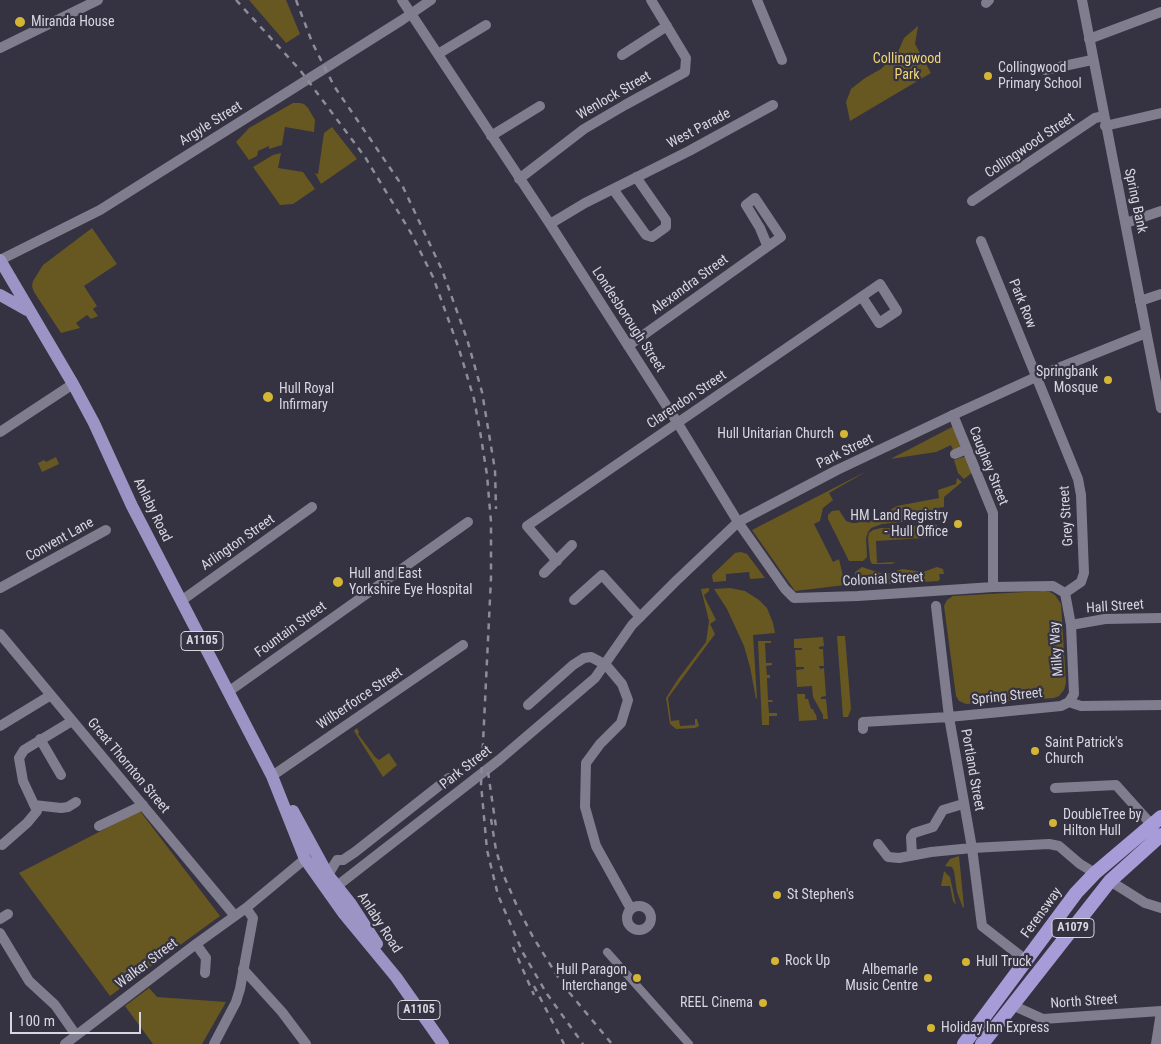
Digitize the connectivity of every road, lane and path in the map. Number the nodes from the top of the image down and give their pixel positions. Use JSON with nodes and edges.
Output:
{"nodes":[{"id":1,"x":98,"y":0,"type":"edge"},
{"id":2,"x":402,"y":0,"type":"edge"},
{"id":3,"x":431,"y":0,"type":"edge"},
{"id":4,"x":651,"y":0,"type":"edge"},
{"id":5,"x":757,"y":0,"type":"edge"},
{"id":6,"x":1082,"y":0,"type":"edge"},
{"id":7,"x":1161,"y":12,"type":"edge"},
{"id":8,"x":406,"y":17,"type":"junction"},
{"id":9,"x":486,"y":25,"type":"dead end"},
{"id":10,"x":667,"y":26,"type":"junction"},
{"id":11,"x":1089,"y":39,"type":"junction"},
{"id":12,"x":0,"y":48,"type":"edge"},
{"id":13,"x":438,"y":54,"type":"junction"},
{"id":14,"x":622,"y":55,"type":"dead end"},
{"id":15,"x":782,"y":60,"type":"dead end"},
{"id":16,"x":1092,"y":60,"type":"junction"},
{"id":17,"x":1044,"y":70,"type":"dead end"},
{"id":18,"x":773,"y":105,"type":"dead end"},
{"id":19,"x":540,"y":106,"type":"dead end"},
{"id":20,"x":1161,"y":113,"type":"edge"},
{"id":21,"x":1104,"y":121,"type":"junction"},
{"id":22,"x":491,"y":136,"type":"junction"},
{"id":23,"x":636,"y":177,"type":"junction"},
{"id":24,"x":519,"y":179,"type":"junction"},
{"id":25,"x":613,"y":189,"type":"junction"},
{"id":26,"x":972,"y":201,"type":"dead end"},
{"id":27,"x":1161,"y":211,"type":"edge"},
{"id":28,"x":1126,"y":222,"type":"junction"},
{"id":29,"x":550,"y":224,"type":"junction"},
{"id":30,"x":981,"y":241,"type":"dead end"},
{"id":31,"x":767,"y":245,"type":"dead end"},
{"id":32,"x":0,"y":260,"type":"edge"},
{"id":33,"x":1161,"y":294,"type":"edge"},
{"id":34,"x":0,"y":295,"type":"edge"},
{"id":35,"x":862,"y":297,"type":"dead end"},
{"id":36,"x":1140,"y":301,"type":"junction"},
{"id":37,"x":30,"y":311,"type":"junction"},
{"id":38,"x":1146,"y":333,"type":"junction"},
{"id":39,"x":628,"y":346,"type":"junction"},
{"id":40,"x":1036,"y":377,"type":"junction"},
{"id":41,"x":1159,"y":382,"type":"edge"},
{"id":42,"x":73,"y":384,"type":"junction"},
{"id":43,"x":1161,"y":408,"type":"edge"},
{"id":44,"x":953,"y":415,"type":"junction"},
{"id":45,"x":677,"y":422,"type":"junction"},
{"id":46,"x":0,"y":432,"type":"edge"},
{"id":47,"x":967,"y":448,"type":"junction"},
{"id":48,"x":955,"y":454,"type":"dead end"},
{"id":49,"x":312,"y":507,"type":"dead end"},
{"id":50,"x":468,"y":522,"type":"dead end"},
{"id":51,"x":738,"y":522,"type":"junction"},
{"id":52,"x":106,"y":530,"type":"dead end"},
{"id":53,"x":572,"y":545,"type":"dead end"},
{"id":54,"x":557,"y":561,"type":"junction"},
{"id":55,"x":544,"y":573,"type":"dead end"},
{"id":56,"x":993,"y":587,"type":"junction"},
{"id":57,"x":0,"y":588,"type":"edge"},
{"id":58,"x":1065,"y":594,"type":"junction"},
{"id":59,"x":574,"y":600,"type":"dead end"},
{"id":60,"x":181,"y":601,"type":"junction"},
{"id":61,"x":936,"y":606,"type":"dead end"},
{"id":62,"x":640,"y":618,"type":"junction"},
{"id":63,"x":1161,"y":618,"type":"edge"},
{"id":64,"x":1071,"y":625,"type":"junction"},
{"id":65,"x":2,"y":639,"type":"edge"},
{"id":66,"x":463,"y":645,"type":"dead end"},
{"id":67,"x":606,"y":665,"type":"junction"},
{"id":68,"x":228,"y":692,"type":"junction"},
{"id":69,"x":50,"y":695,"type":"junction"},
{"id":70,"x":1069,"y":702,"type":"junction"},
{"id":71,"x":1161,"y":704,"type":"edge"},
{"id":72,"x":528,"y":705,"type":"dead end"},
{"id":73,"x":949,"y":717,"type":"junction"},
{"id":74,"x":72,"y":721,"type":"junction"},
{"id":75,"x":0,"y":726,"type":"edge"},
{"id":76,"x":863,"y":730,"type":"dead end"},
{"id":77,"x":40,"y":739,"type":"junction"},
{"id":78,"x":61,"y":775,"type":"dead end"},
{"id":79,"x":272,"y":776,"type":"junction"},
{"id":80,"x":450,"y":778,"type":"dead end"},
{"id":81,"x":1055,"y":788,"type":"dead end"},
{"id":82,"x":76,"y":802,"type":"dead end"},
{"id":83,"x":34,"y":804,"type":"junction"},
{"id":84,"x":964,"y":804,"type":"junction"},
{"id":85,"x":143,"y":805,"type":"junction"},
{"id":86,"x":1158,"y":819,"type":"edge"},
{"id":87,"x":99,"y":826,"type":"dead end"},
{"id":88,"x":1161,"y":835,"type":"edge"},
{"id":89,"x":878,"y":844,"type":"dead end"},
{"id":90,"x":2,"y":845,"type":"dead end"},
{"id":91,"x":972,"y":848,"type":"junction"},
{"id":92,"x":912,"y":855,"type":"junction"},
{"id":93,"x":305,"y":859,"type":"junction"},
{"id":94,"x":1095,"y":873,"type":"junction"},
{"id":95,"x":328,"y":875,"type":"junction"},
{"id":96,"x":1110,"y":882,"type":"junction"},
{"id":97,"x":338,"y":886,"type":"junction"},
{"id":98,"x":246,"y":908,"type":"junction"},
{"id":99,"x":1161,"y":908,"type":"edge"},
{"id":100,"x":631,"y":909,"type":"dead end"},
{"id":101,"x":235,"y":916,"type":"junction"},
{"id":102,"x":0,"y":933,"type":"edge"},
{"id":103,"x":196,"y":944,"type":"junction"},
{"id":104,"x":608,"y":952,"type":"dead end"},
{"id":105,"x":1027,"y":961,"type":"junction"},
{"id":106,"x":243,"y":969,"type":"junction"},
{"id":107,"x":205,"y":973,"type":"dead end"},
{"id":108,"x":1012,"y":1005,"type":"junction"},
{"id":109,"x":1161,"y":1012,"type":"edge"},
{"id":110,"x":76,"y":1035,"type":"junction"},
{"id":111,"x":65,"y":1044,"type":"edge"},
{"id":112,"x":214,"y":1044,"type":"edge"},
{"id":113,"x":306,"y":1044,"type":"edge"},
{"id":114,"x":443,"y":1044,"type":"edge"},
{"id":115,"x":689,"y":1044,"type":"edge"},
{"id":116,"x":964,"y":1044,"type":"edge"},
{"id":117,"x":982,"y":1044,"type":"edge"},
{"id":118,"x":1156,"y":1044,"type":"edge"}],
"edges":[{"from":1,"to":12,"type":"street"},
{"from":2,"to":8,"type":"street","name":"Londesborough Street"},
{"from":3,"to":8,"type":"street","name":"Argyle Street"},
{"from":4,"to":10,"type":"street","name":"Wenlock Street"},
{"from":5,"to":15,"type":"street"},
{"from":6,"to":11,"type":"street","name":"Spring Bank"},
{"from":7,"to":11,"type":"street"},
{"from":8,"to":13,"type":"street","name":"Londesborough Street"},
{"from":8,"to":32,"type":"street","name":"Argyle Street"},
{"from":9,"to":13,"type":"street"},
{"from":10,"to":14,"type":"street"},
{"from":10,"to":24,"type":"street","name":"Wenlock Street"},
{"from":11,"to":16,"type":"street","name":"Spring Bank"},
{"from":13,"to":22,"type":"street","name":"Londesborough Street"},
{"from":16,"to":17,"type":"street"},
{"from":16,"to":21,"type":"street","name":"Spring Bank"},
{"from":18,"to":23,"type":"street","name":"West Parade"},
{"from":19,"to":22,"type":"street"},
{"from":20,"to":21,"type":"street","name":"Collingwood Street"},
{"from":21,"to":26,"type":"street","name":"Collingwood Street"},
{"from":21,"to":28,"type":"street","name":"Spring Bank"},
{"from":22,"to":24,"type":"street","name":"Londesborough Street"},
{"from":23,"to":25,"type":"street","name":"West Parade"},
{"from":23,"to":25,"type":"street"},
{"from":24,"to":29,"type":"street","name":"Londesborough Street"},
{"from":25,"to":29,"type":"street","name":"West Parade"},
{"from":27,"to":28,"type":"street"},
{"from":28,"to":36,"type":"street","name":"Spring Bank"},
{"from":29,"to":39,"type":"street","name":"Londesborough Street"},
{"from":30,"to":40,"type":"street","name":"Park Row"},
{"from":31,"to":39,"type":"street","name":"Alexandra Street"},
{"from":32,"to":37,"type":"main road","name":"Anlaby Road","number":"A1105"},
{"from":33,"to":36,"type":"street"},
{"from":34,"to":37,"type":"main road"},
{"from":35,"to":45,"type":"street","name":"Clarendon Street"},
{"from":36,"to":38,"type":"street","name":"Spring Bank"},
{"from":37,"to":42,"type":"main road","name":"Anlaby Road","number":"A1105"},
{"from":38,"to":40,"type":"street","name":"Park Street"},
{"from":38,"to":41,"type":"street","name":"Spring Bank"},
{"from":39,"to":45,"type":"street","name":"Londesborough Street"},
{"from":40,"to":44,"type":"street","name":"Park Street"},
{"from":40,"to":58,"type":"street","name":"Grey Street"},
{"from":41,"to":43,"type":"street","name":"Spring Bank"},
{"from":42,"to":46,"type":"street"},
{"from":42,"to":60,"type":"main road","name":"Anlaby Road","number":"A1105"},
{"from":44,"to":47,"type":"street","name":"Caughey Street"},
{"from":44,"to":51,"type":"street","name":"Park Street"},
{"from":45,"to":51,"type":"street","name":"Londesborough Street"},
{"from":45,"to":54,"type":"street","name":"Clarendon Street"},
{"from":47,"to":48,"type":"street"},
{"from":47,"to":56,"type":"street","name":"Caughey Street"},
{"from":49,"to":60,"type":"street","name":"Arlington Street"},
{"from":50,"to":68,"type":"street","name":"Fountain Street"},
{"from":51,"to":56,"type":"street","name":"Colonial Street"},
{"from":51,"to":62,"type":"street","name":"Park Street"},
{"from":52,"to":57,"type":"street","name":"Convent Lane"},
{"from":53,"to":54,"type":"street"},
{"from":54,"to":55,"type":"street"},
{"from":56,"to":58,"type":"street","name":"Colonial Street"},
{"from":58,"to":64,"type":"street","name":"Milky Way"},
{"from":59,"to":62,"type":"street"},
{"from":60,"to":68,"type":"main road","name":"Anlaby Road","number":"A1105"},
{"from":61,"to":73,"type":"street","name":"Portland Street"},
{"from":62,"to":67,"type":"street","name":"Park Street"},
{"from":63,"to":64,"type":"street","name":"Hall Street"},
{"from":64,"to":70,"type":"street","name":"Milky Way"},
{"from":65,"to":69,"type":"street","name":"Great Thornton Street"},
{"from":66,"to":79,"type":"street","name":"Wilberforce Street"},
{"from":67,"to":72,"type":"street"},
{"from":67,"to":97,"type":"street","name":"Park Street"},
{"from":67,"to":100,"type":"street"},
{"from":68,"to":79,"type":"main road","name":"Anlaby Road","number":"A1105"},
{"from":69,"to":74,"type":"street","name":"Great Thornton Street"},
{"from":69,"to":75,"type":"street"},
{"from":70,"to":71,"type":"street","name":"Spring Street"},
{"from":70,"to":73,"type":"street","name":"Spring Street"},
{"from":73,"to":76,"type":"street","name":"Spring Street"},
{"from":73,"to":84,"type":"street","name":"Portland Street"},
{"from":74,"to":77,"type":"street"},
{"from":74,"to":85,"type":"street","name":"Great Thornton Street"},
{"from":77,"to":78,"type":"street"},
{"from":77,"to":83,"type":"street"},
{"from":79,"to":93,"type":"main road","name":"Anlaby Road","number":"A1105"},
{"from":79,"to":95,"type":"main road","name":"Anlaby Road","number":"A1105"},
{"from":80,"to":95,"type":"street","name":"Park Street"},
{"from":81,"to":86,"type":"street"},
{"from":82,"to":83,"type":"street"},
{"from":83,"to":90,"type":"street"},
{"from":84,"to":91,"type":"street","name":"Portland Street"},
{"from":84,"to":92,"type":"street"},
{"from":85,"to":87,"type":"street"},
{"from":85,"to":101,"type":"street","name":"Great Thornton Street"},
{"from":86,"to":94,"type":"highway","name":"Ferensway","number":"A1079"},
{"from":88,"to":96,"type":"highway","number":"A1079"},
{"from":89,"to":92,"type":"street"},
{"from":91,"to":92,"type":"street"},
{"from":91,"to":94,"type":"street"},
{"from":91,"to":105,"type":"street","name":"Portland Street"},
{"from":93,"to":97,"type":"main road","name":"Anlaby Road","number":"A1105"},
{"from":93,"to":98,"type":"street","name":"Walker Street"},
{"from":94,"to":105,"type":"highway","name":"Ferensway","number":"A1079"},
{"from":95,"to":97,"type":"main road","name":"Anlaby Road","number":"A1105"},
{"from":96,"to":99,"type":"street"},
{"from":96,"to":108,"type":"highway","number":"A1079"},
{"from":97,"to":114,"type":"main road","name":"Anlaby Road","number":"A1105"},
{"from":98,"to":101,"type":"street","name":"Walker Street"},
{"from":98,"to":106,"type":"street"},
{"from":101,"to":103,"type":"street","name":"Walker Street"},
{"from":102,"to":110,"type":"street"},
{"from":103,"to":107,"type":"street"},
{"from":103,"to":110,"type":"street","name":"Walker Street"},
{"from":104,"to":115,"type":"street"},
{"from":105,"to":116,"type":"highway","name":"Ferensway","number":"A1079"},
{"from":106,"to":112,"type":"street"},
{"from":106,"to":113,"type":"street"},
{"from":108,"to":109,"type":"street","name":"North Street"},
{"from":108,"to":117,"type":"highway","number":"A1079"},
{"from":109,"to":118,"type":"street"},
{"from":110,"to":111,"type":"street","name":"Walker Street"}]}
